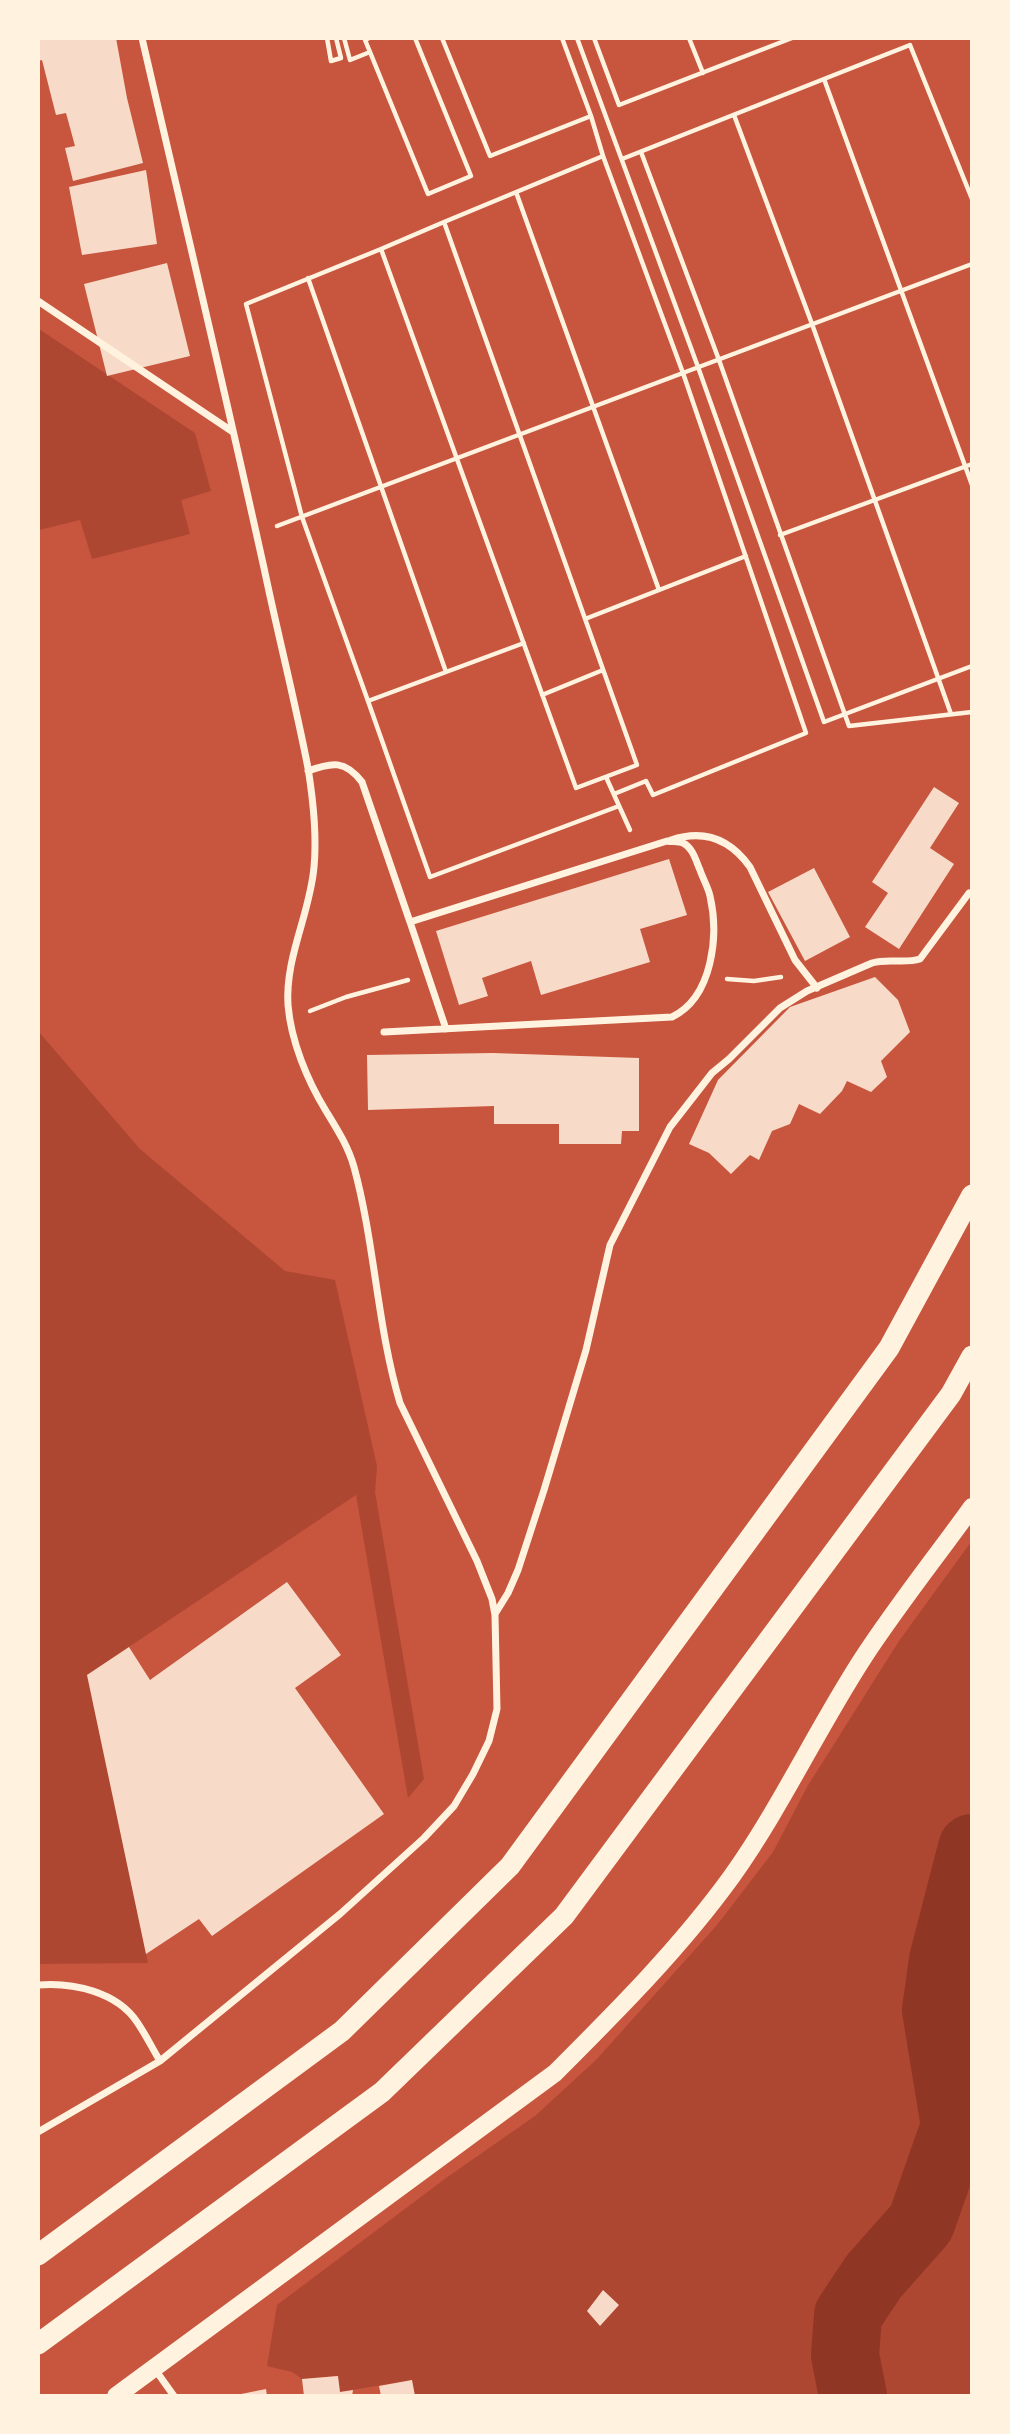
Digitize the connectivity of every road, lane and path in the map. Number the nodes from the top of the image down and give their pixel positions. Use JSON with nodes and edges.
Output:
{"nodes":[{"id":1,"x":142,"y":38,"type":"edge"},
{"id":2,"x":327,"y":38,"type":"edge"},
{"id":3,"x":336,"y":38,"type":"edge"},
{"id":4,"x":344,"y":38,"type":"edge"},
{"id":5,"x":369,"y":38,"type":"edge"},
{"id":6,"x":415,"y":38,"type":"edge"},
{"id":7,"x":442,"y":38,"type":"edge"},
{"id":8,"x":562,"y":38,"type":"edge"},
{"id":9,"x":577,"y":38,"type":"edge"},
{"id":10,"x":594,"y":38,"type":"edge"},
{"id":11,"x":689,"y":38,"type":"edge"},
{"id":12,"x":789,"y":39,"type":"edge"},
{"id":13,"x":370,"y":52,"type":"junction"},
{"id":14,"x":703,"y":72,"type":"junction"},
{"id":15,"x":824,"y":79,"type":"junction"},
{"id":16,"x":734,"y":115,"type":"junction"},
{"id":17,"x":591,"y":116,"type":"junction"},
{"id":18,"x":641,"y":152,"type":"junction"},
{"id":19,"x":603,"y":156,"type":"junction"},
{"id":20,"x":622,"y":159,"type":"junction"},
{"id":21,"x":516,"y":192,"type":"junction"},
{"id":22,"x":971,"y":199,"type":"edge"},
{"id":23,"x":444,"y":222,"type":"junction"},
{"id":24,"x":382,"y":249,"type":"junction"},
{"id":25,"x":971,"y":264,"type":"edge"},
{"id":26,"x":308,"y":278,"type":"junction"},
{"id":27,"x":902,"y":290,"type":"junction"},
{"id":28,"x":38,"y":301,"type":"edge"},
{"id":29,"x":812,"y":324,"type":"junction"},
{"id":30,"x":719,"y":360,"type":"junction"},
{"id":31,"x":698,"y":367,"type":"junction"},
{"id":32,"x":683,"y":373,"type":"junction"},
{"id":33,"x":594,"y":407,"type":"junction"},
{"id":34,"x":234,"y":433,"type":"junction"},
{"id":35,"x":520,"y":435,"type":"junction"},
{"id":36,"x":457,"y":458,"type":"junction"},
{"id":37,"x":971,"y":464,"type":"edge"},
{"id":38,"x":965,"y":467,"type":"junction"},
{"id":39,"x":971,"y":485,"type":"edge"},
{"id":40,"x":380,"y":487,"type":"junction"},
{"id":41,"x":874,"y":501,"type":"junction"},
{"id":42,"x":302,"y":517,"type":"junction"},
{"id":43,"x":256,"y":534,"type":"junction"},
{"id":44,"x":780,"y":536,"type":"junction"},
{"id":45,"x":746,"y":556,"type":"junction"},
{"id":46,"x":659,"y":590,"type":"junction"},
{"id":47,"x":585,"y":619,"type":"junction"},
{"id":48,"x":524,"y":643,"type":"junction"},
{"id":49,"x":971,"y":666,"type":"edge"},
{"id":50,"x":603,"y":670,"type":"junction"},
{"id":51,"x":446,"y":672,"type":"junction"},
{"id":52,"x":938,"y":678,"type":"junction"},
{"id":53,"x":542,"y":695,"type":"junction"},
{"id":54,"x":368,"y":701,"type":"junction"},
{"id":55,"x":971,"y":712,"type":"edge"},
{"id":56,"x":845,"y":714,"type":"junction"},
{"id":57,"x":951,"y":714,"type":"junction"},
{"id":58,"x":308,"y":771,"type":"junction"},
{"id":59,"x":606,"y":777,"type":"junction"},
{"id":60,"x":614,"y":794,"type":"junction"},
{"id":61,"x":619,"y":806,"type":"junction"},
{"id":62,"x":667,"y":842,"type":"junction"},
{"id":63,"x":639,"y":850,"type":"junction"},
{"id":64,"x":969,"y":893,"type":"dead end"},
{"id":65,"x":410,"y":922,"type":"junction"},
{"id":66,"x":790,"y":975,"type":"dead end"},
{"id":67,"x":754,"y":981,"type":"dead end"},
{"id":68,"x":385,"y":986,"type":"dead end"},
{"id":69,"x":817,"y":988,"type":"junction"},
{"id":70,"x":290,"y":1019,"type":"junction"},
{"id":71,"x":446,"y":1028,"type":"junction"},
{"id":72,"x":384,"y":1032,"type":"dead end"},
{"id":73,"x":971,"y":1195,"type":"edge"},
{"id":74,"x":971,"y":1356,"type":"edge"},
{"id":75,"x":971,"y":1507,"type":"edge"},
{"id":76,"x":495,"y":1615,"type":"junction"},
{"id":77,"x":38,"y":1985,"type":"edge"},
{"id":78,"x":160,"y":2061,"type":"junction"},
{"id":79,"x":38,"y":2132,"type":"edge"},
{"id":80,"x":38,"y":2255,"type":"edge"},
{"id":81,"x":38,"y":2344,"type":"edge"},
{"id":82,"x":154,"y":2368,"type":"junction"},
{"id":83,"x":116,"y":2396,"type":"edge"},
{"id":84,"x":174,"y":2396,"type":"edge"}],
"edges":[{"from":1,"to":34,"type":"street"},
{"from":2,"to":3,"type":"path"},
{"from":4,"to":13,"type":"path"},
{"from":5,"to":13,"type":"path"},
{"from":6,"to":13,"type":"path"},
{"from":7,"to":17,"type":"path"},
{"from":8,"to":17,"type":"path"},
{"from":9,"to":20,"type":"path"},
{"from":10,"to":14,"type":"path"},
{"from":11,"to":14,"type":"path"},
{"from":12,"to":14,"type":"path"},
{"from":15,"to":16,"type":"path"},
{"from":15,"to":22,"type":"path"},
{"from":15,"to":27,"type":"path"},
{"from":16,"to":18,"type":"path"},
{"from":16,"to":29,"type":"path"},
{"from":17,"to":19,"type":"path"},
{"from":18,"to":20,"type":"path"},
{"from":18,"to":30,"type":"path"},
{"from":19,"to":21,"type":"path"},
{"from":19,"to":32,"type":"path"},
{"from":20,"to":31,"type":"path"},
{"from":21,"to":23,"type":"path"},
{"from":21,"to":33,"type":"path"},
{"from":23,"to":24,"type":"path"},
{"from":23,"to":35,"type":"path"},
{"from":24,"to":26,"type":"path"},
{"from":24,"to":36,"type":"path"},
{"from":25,"to":27,"type":"path"},
{"from":26,"to":40,"type":"path"},
{"from":26,"to":42,"type":"path"},
{"from":27,"to":29,"type":"path"},
{"from":27,"to":38,"type":"path"},
{"from":28,"to":34,"type":"street"},
{"from":29,"to":30,"type":"path"},
{"from":29,"to":41,"type":"path"},
{"from":30,"to":31,"type":"path"},
{"from":30,"to":44,"type":"path"},
{"from":31,"to":32,"type":"path"},
{"from":31,"to":56,"type":"path"},
{"from":32,"to":33,"type":"path"},
{"from":32,"to":45,"type":"path"},
{"from":33,"to":35,"type":"path"},
{"from":33,"to":46,"type":"path"},
{"from":34,"to":43,"type":"street"},
{"from":35,"to":36,"type":"path"},
{"from":35,"to":47,"type":"path"},
{"from":36,"to":40,"type":"path"},
{"from":36,"to":48,"type":"path"},
{"from":37,"to":38,"type":"path"},
{"from":38,"to":39,"type":"path"},
{"from":38,"to":41,"type":"path"},
{"from":40,"to":42,"type":"path"},
{"from":40,"to":51,"type":"path"},
{"from":41,"to":44,"type":"path"},
{"from":41,"to":52,"type":"path"},
{"from":42,"to":43,"type":"path"},
{"from":42,"to":54,"type":"path"},
{"from":43,"to":58,"type":"street"},
{"from":44,"to":56,"type":"path"},
{"from":45,"to":46,"type":"path"},
{"from":45,"to":60,"type":"path"},
{"from":46,"to":47,"type":"path"},
{"from":47,"to":50,"type":"path"},
{"from":48,"to":51,"type":"path"},
{"from":48,"to":53,"type":"path"},
{"from":49,"to":52,"type":"path"},
{"from":50,"to":53,"type":"path"},
{"from":50,"to":59,"type":"path"},
{"from":51,"to":54,"type":"path"},
{"from":52,"to":56,"type":"path"},
{"from":52,"to":57,"type":"path"},
{"from":53,"to":59,"type":"path"},
{"from":54,"to":61,"type":"path"},
{"from":55,"to":57,"type":"path"},
{"from":56,"to":57,"type":"path"},
{"from":58,"to":65,"type":"street"},
{"from":58,"to":70,"type":"street"},
{"from":59,"to":60,"type":"path"},
{"from":60,"to":61,"type":"path"},
{"from":61,"to":63,"type":"path"},
{"from":62,"to":63,"type":"street"},
{"from":62,"to":69,"type":"street"},
{"from":62,"to":71,"type":"street"},
{"from":63,"to":65,"type":"street"},
{"from":64,"to":69,"type":"street"},
{"from":65,"to":71,"type":"street"},
{"from":66,"to":67,"type":"path"},
{"from":68,"to":70,"type":"path"},
{"from":69,"to":76,"type":"street"},
{"from":70,"to":76,"type":"street"},
{"from":71,"to":72,"type":"street"},
{"from":73,"to":80,"type":"highway"},
{"from":74,"to":81,"type":"highway"},
{"from":75,"to":82,"type":"main road"},
{"from":76,"to":78,"type":"street"},
{"from":77,"to":78,"type":"street"},
{"from":78,"to":79,"type":"street"},
{"from":82,"to":83,"type":"main road"},
{"from":82,"to":84,"type":"street"}]}
